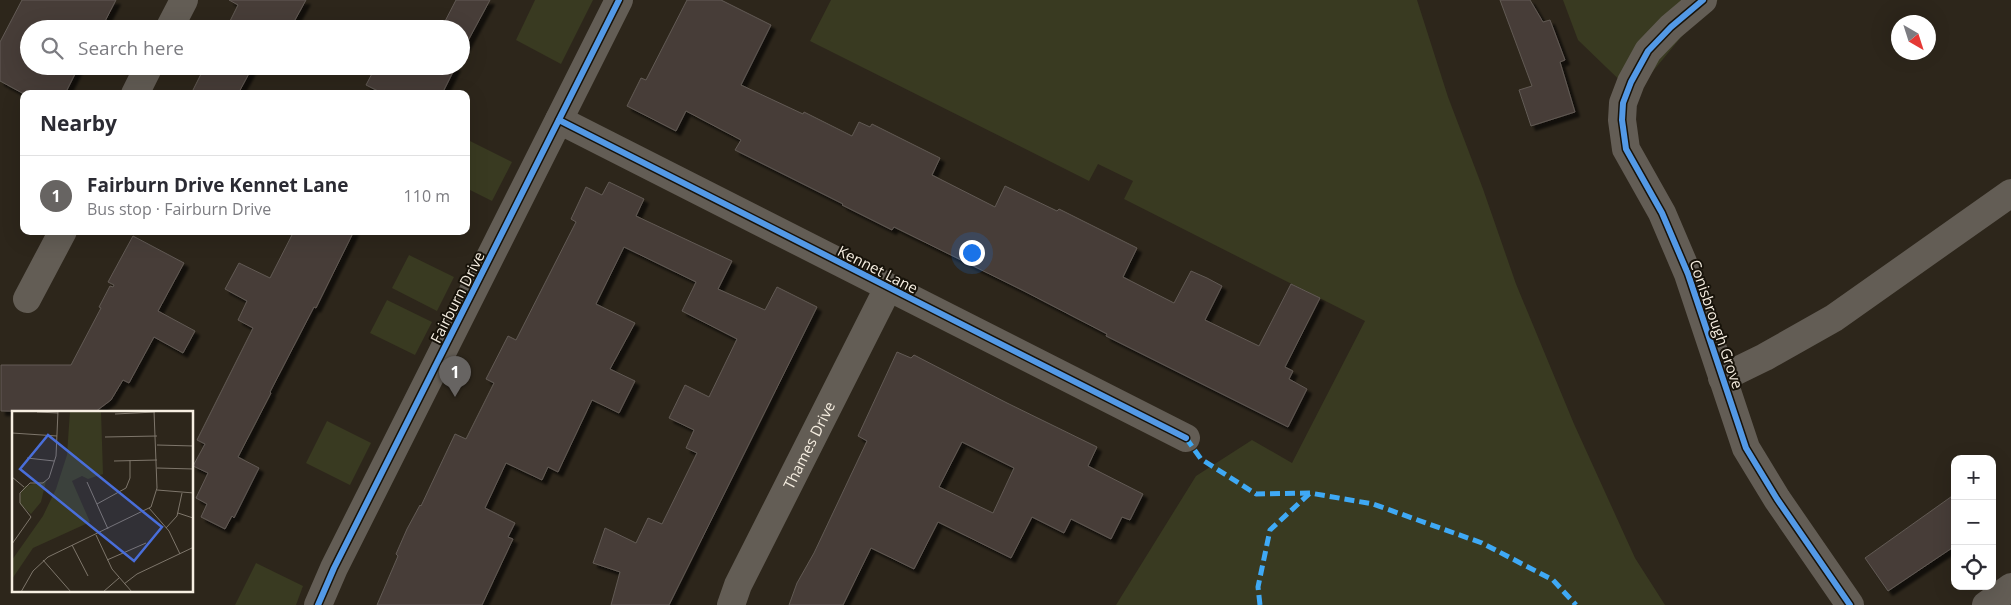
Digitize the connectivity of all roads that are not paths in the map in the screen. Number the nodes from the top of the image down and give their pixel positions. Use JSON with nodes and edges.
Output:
{"nodes":[{"id":1,"x":184,"y":0,"type":"edge"},
{"id":2,"x":619,"y":0,"type":"edge"},
{"id":3,"x":1703,"y":0,"type":"edge"},
{"id":4,"x":174,"y":20,"type":"edge"},
{"id":5,"x":144,"y":75,"type":"edge"},
{"id":6,"x":137,"y":90,"type":"edge"},
{"id":7,"x":559,"y":120,"type":"junction"},
{"id":8,"x":2011,"y":193,"type":"edge"},
{"id":9,"x":61,"y":235,"type":"edge"},
{"id":10,"x":888,"y":288,"type":"junction"},
{"id":11,"x":27,"y":299,"type":"dead end"},
{"id":12,"x":1722,"y":378,"type":"junction"},
{"id":13,"x":1186,"y":438,"type":"dead end"},
{"id":14,"x":2011,"y":587,"type":"edge"},
{"id":15,"x":318,"y":605,"type":"edge"},
{"id":16,"x":731,"y":605,"type":"edge"},
{"id":17,"x":1850,"y":605,"type":"edge"},
{"id":18,"x":1986,"y":605,"type":"edge"}],
"edges":[{"from":1,"to":4,"type":"street"},
{"from":2,"to":7,"type":"street","name":"Fairburn Drive"},
{"from":3,"to":12,"type":"street","name":"Conisbrough Grove"},
{"from":5,"to":6,"type":"street"},
{"from":7,"to":10,"type":"street","name":"Kennet Lane"},
{"from":7,"to":15,"type":"street","name":"Fairburn Drive"},
{"from":8,"to":12,"type":"street"},
{"from":9,"to":11,"type":"street"},
{"from":10,"to":13,"type":"street","name":"Kennet Lane"},
{"from":10,"to":16,"type":"street","name":"Thames Drive"},
{"from":12,"to":17,"type":"street","name":"Conisbrough Grove"},
{"from":14,"to":18,"type":"street"}]}
